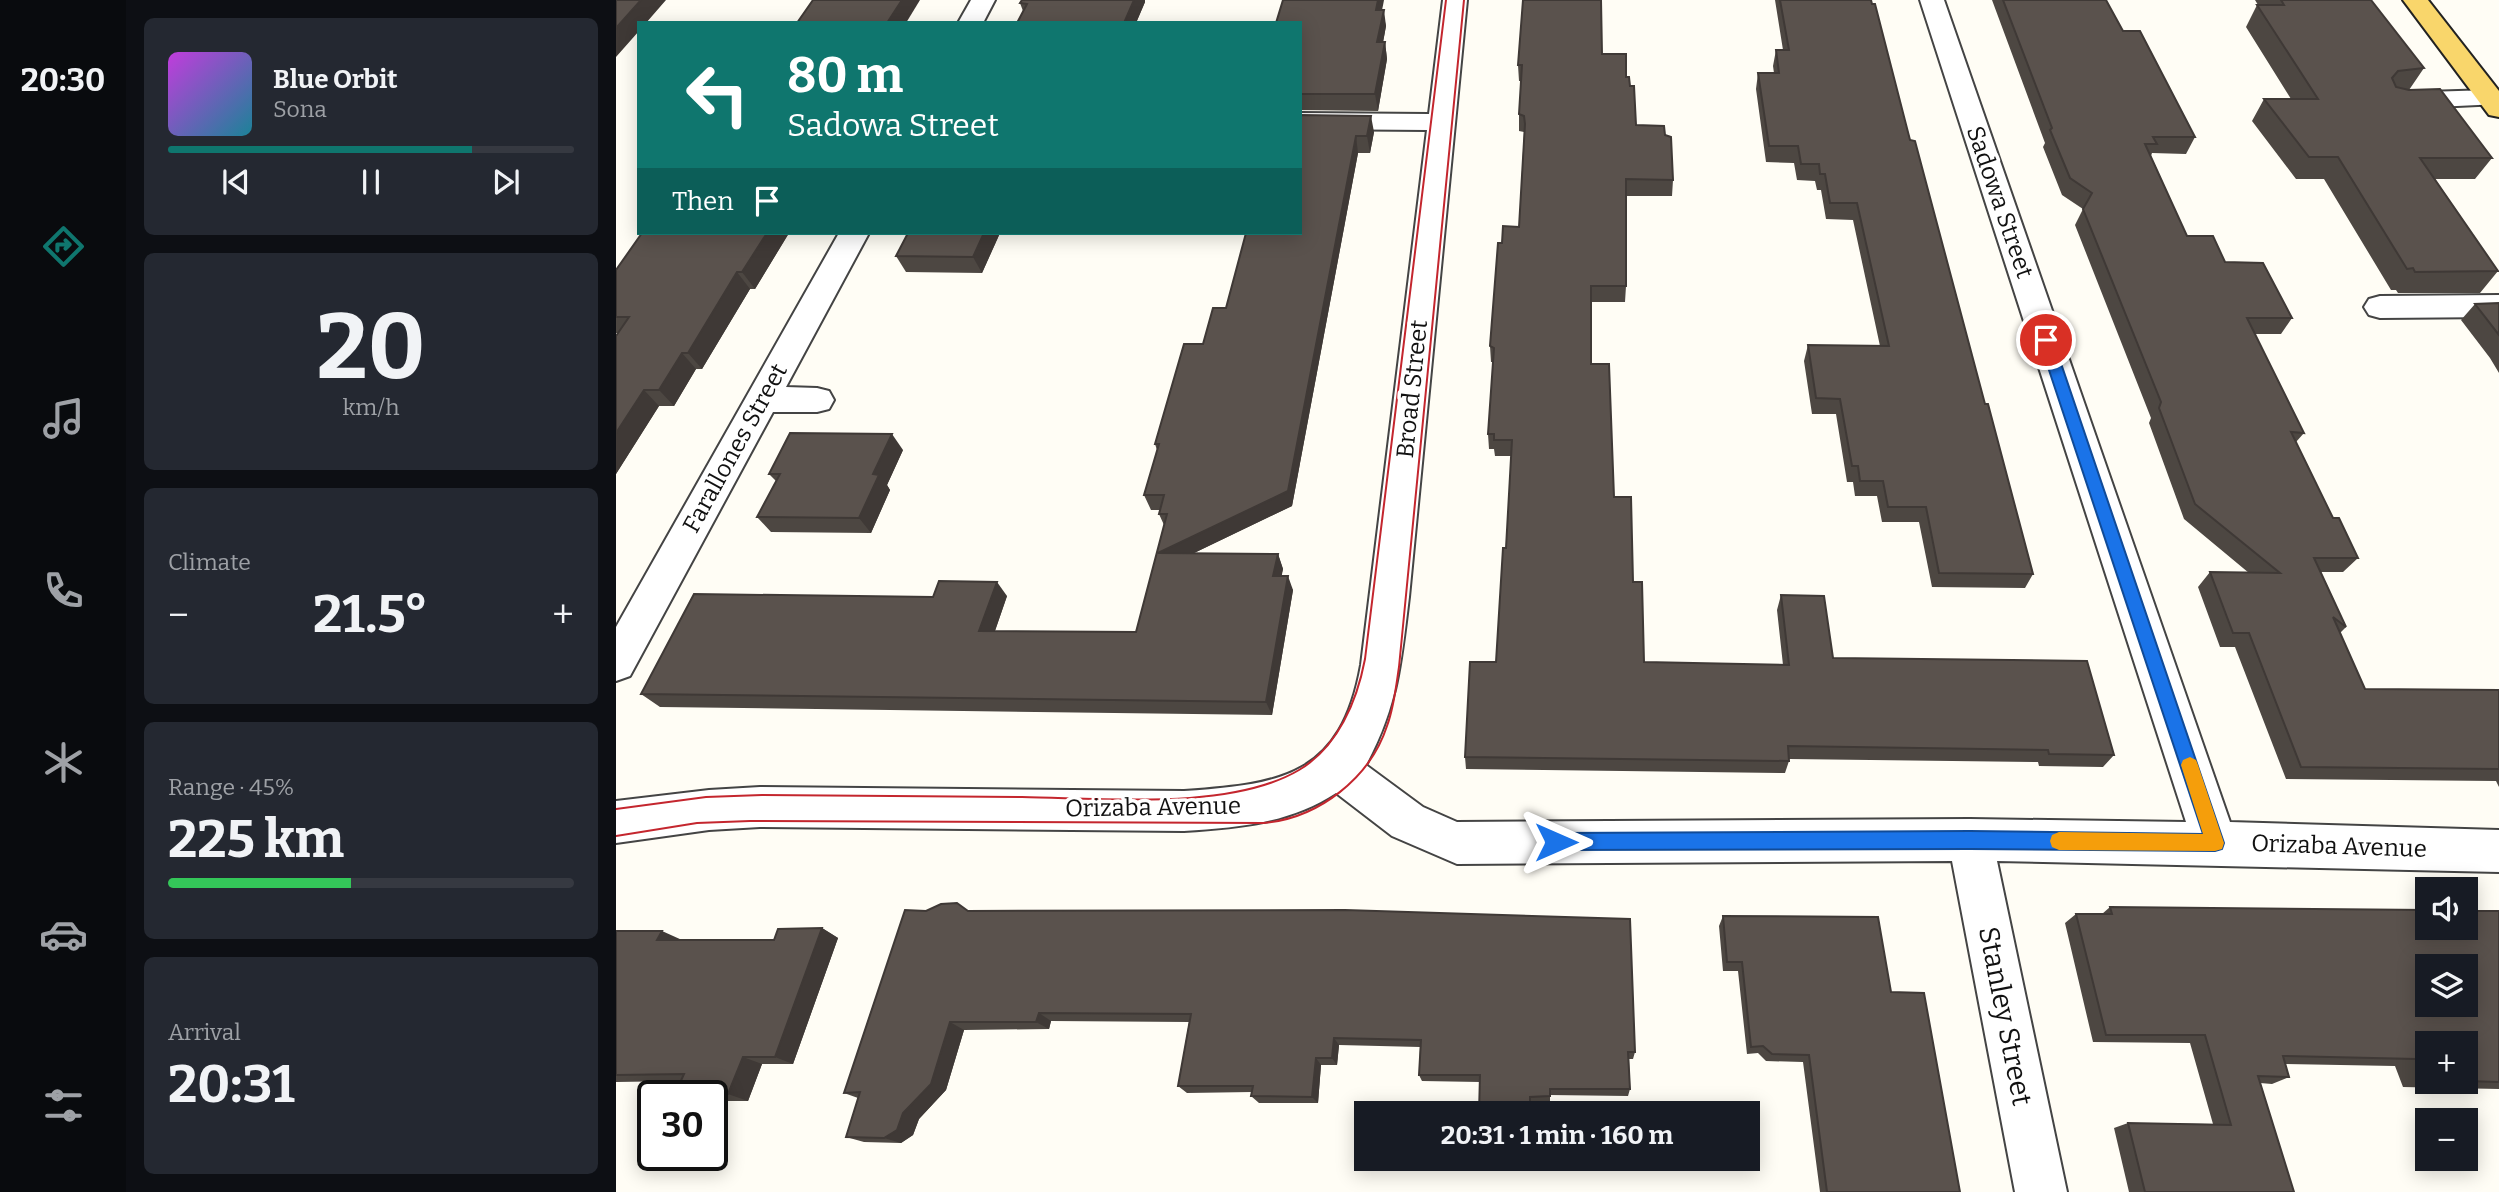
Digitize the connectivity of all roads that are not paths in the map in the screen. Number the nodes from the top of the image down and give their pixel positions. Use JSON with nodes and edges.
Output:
{"nodes":[{"id":1,"x":983,"y":0,"type":"edge"},
{"id":2,"x":1455,"y":0,"type":"edge"},
{"id":3,"x":1931,"y":0,"type":"edge"},
{"id":4,"x":2415,"y":0,"type":"edge"},
{"id":5,"x":972,"y":21,"type":"edge"},
{"id":6,"x":2395,"y":101,"type":"edge"},
{"id":7,"x":2495,"y":103,"type":"edge"},
{"id":8,"x":1302,"y":121,"type":"edge"},
{"id":9,"x":1441,"y":122,"type":"junction"},
{"id":10,"x":853,"y":235,"type":"edge"},
{"id":11,"x":2499,"y":306,"type":"edge"},
{"id":12,"x":2380,"y":307,"type":"dead end"},
{"id":13,"x":762,"y":400,"type":"junction"},
{"id":14,"x":817,"y":400,"type":"dead end"},
{"id":15,"x":616,"y":664,"type":"edge"},
{"id":16,"x":1337,"y":768,"type":"junction"},
{"id":17,"x":616,"y":822,"type":"edge"},
{"id":18,"x":1970,"y":840,"type":"junction"},
{"id":19,"x":2215,"y":843,"type":"junction"},
{"id":20,"x":2499,"y":850,"type":"edge"},
{"id":21,"x":2041,"y":1192,"type":"edge"}],
"edges":[{"from":1,"to":5,"type":"street"},
{"from":2,"to":9,"type":"street","name":"Broad Street"},
{"from":3,"to":19,"type":"street","name":"Sadowa Street"},
{"from":4,"to":7,"type":"main road"},
{"from":6,"to":7,"type":"street"},
{"from":8,"to":9,"type":"street"},
{"from":9,"to":16,"type":"street","name":"Broad Street"},
{"from":10,"to":13,"type":"street","name":"Farallones Street"},
{"from":11,"to":12,"type":"street"},
{"from":13,"to":14,"type":"street"},
{"from":13,"to":15,"type":"street","name":"Farallones Street"},
{"from":16,"to":17,"type":"street","name":"Orizaba Avenue"},
{"from":16,"to":18,"type":"street","name":"Orizaba Avenue"},
{"from":18,"to":19,"type":"street","name":"Orizaba Avenue"},
{"from":18,"to":21,"type":"street","name":"Stanley Street"},
{"from":19,"to":20,"type":"street","name":"Orizaba Avenue"}]}
